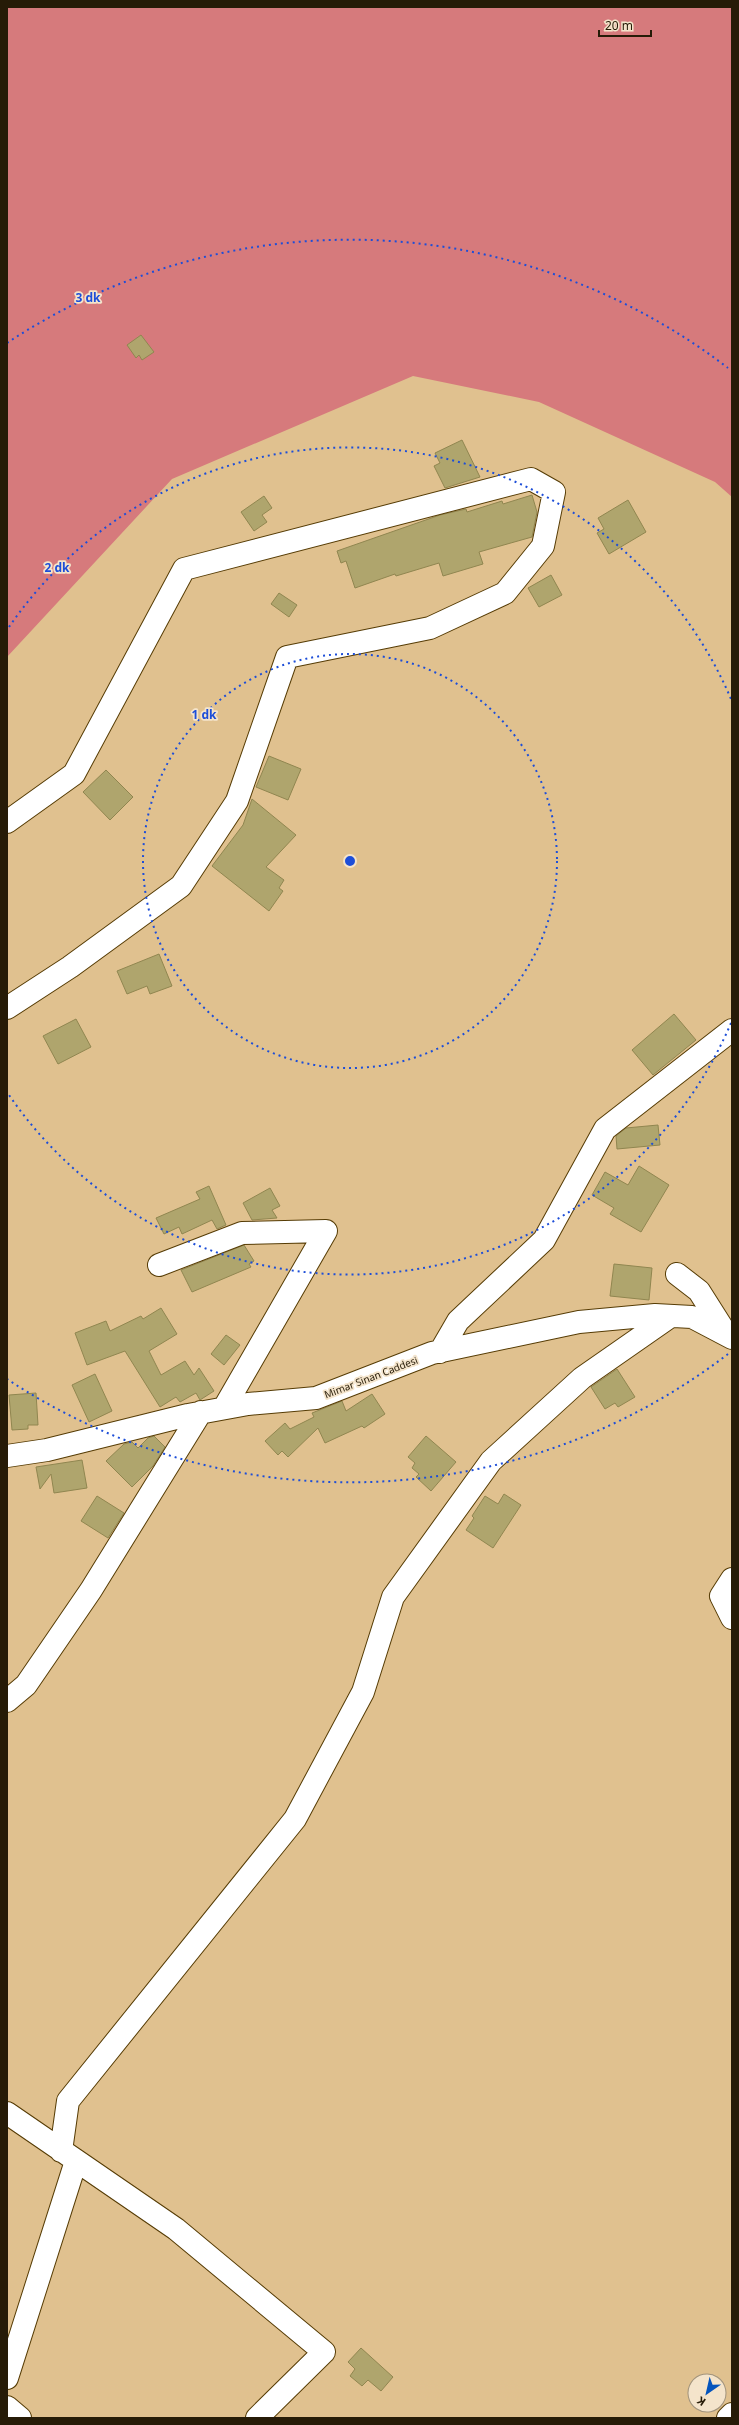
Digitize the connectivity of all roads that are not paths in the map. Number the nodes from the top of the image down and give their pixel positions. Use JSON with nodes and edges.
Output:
{"nodes":[{"id":1,"x":7,"y":822,"type":"edge"},
{"id":2,"x":7,"y":1008,"type":"edge"},
{"id":3,"x":732,"y":1030,"type":"edge"},
{"id":4,"x":159,"y":1265,"type":"dead end"},
{"id":5,"x":677,"y":1274,"type":"dead end"},
{"id":6,"x":670,"y":1316,"type":"junction"},
{"id":7,"x":728,"y":1335,"type":"edge"},
{"id":8,"x":440,"y":1352,"type":"junction"},
{"id":9,"x":224,"y":1408,"type":"junction"},
{"id":10,"x":201,"y":1412,"type":"junction"},
{"id":11,"x":7,"y":1456,"type":"edge"},
{"id":12,"x":732,"y":1579,"type":"edge"},
{"id":13,"x":732,"y":1618,"type":"edge"},
{"id":14,"x":7,"y":1701,"type":"edge"},
{"id":15,"x":7,"y":2113,"type":"edge"},
{"id":16,"x":69,"y":2156,"type":"junction"},
{"id":17,"x":14,"y":2332,"type":"edge"},
{"id":18,"x":7,"y":2378,"type":"edge"},
{"id":19,"x":7,"y":2407,"type":"edge"},
{"id":20,"x":732,"y":2414,"type":"edge"},
{"id":21,"x":20,"y":2418,"type":"edge"},
{"id":22,"x":257,"y":2418,"type":"edge"},
{"id":23,"x":728,"y":2418,"type":"edge"}],
"edges":[{"from":1,"to":2,"type":"street"},
{"from":3,"to":8,"type":"street"},
{"from":4,"to":9,"type":"street"},
{"from":5,"to":7,"type":"street"},
{"from":6,"to":7,"type":"street","name":"Mimar Sinan Caddesi"},
{"from":6,"to":8,"type":"street","name":"Mimar Sinan Caddesi"},
{"from":6,"to":16,"type":"street"},
{"from":8,"to":9,"type":"street","name":"Mimar Sinan Caddesi"},
{"from":9,"to":10,"type":"street","name":"Mimar Sinan Caddesi"},
{"from":10,"to":11,"type":"street","name":"Mimar Sinan Caddesi"},
{"from":10,"to":14,"type":"street"},
{"from":12,"to":13,"type":"street"},
{"from":15,"to":16,"type":"street"},
{"from":16,"to":17,"type":"street"},
{"from":16,"to":22,"type":"street"},
{"from":17,"to":18,"type":"street"},
{"from":19,"to":21,"type":"street"},
{"from":20,"to":23,"type":"street"}]}
